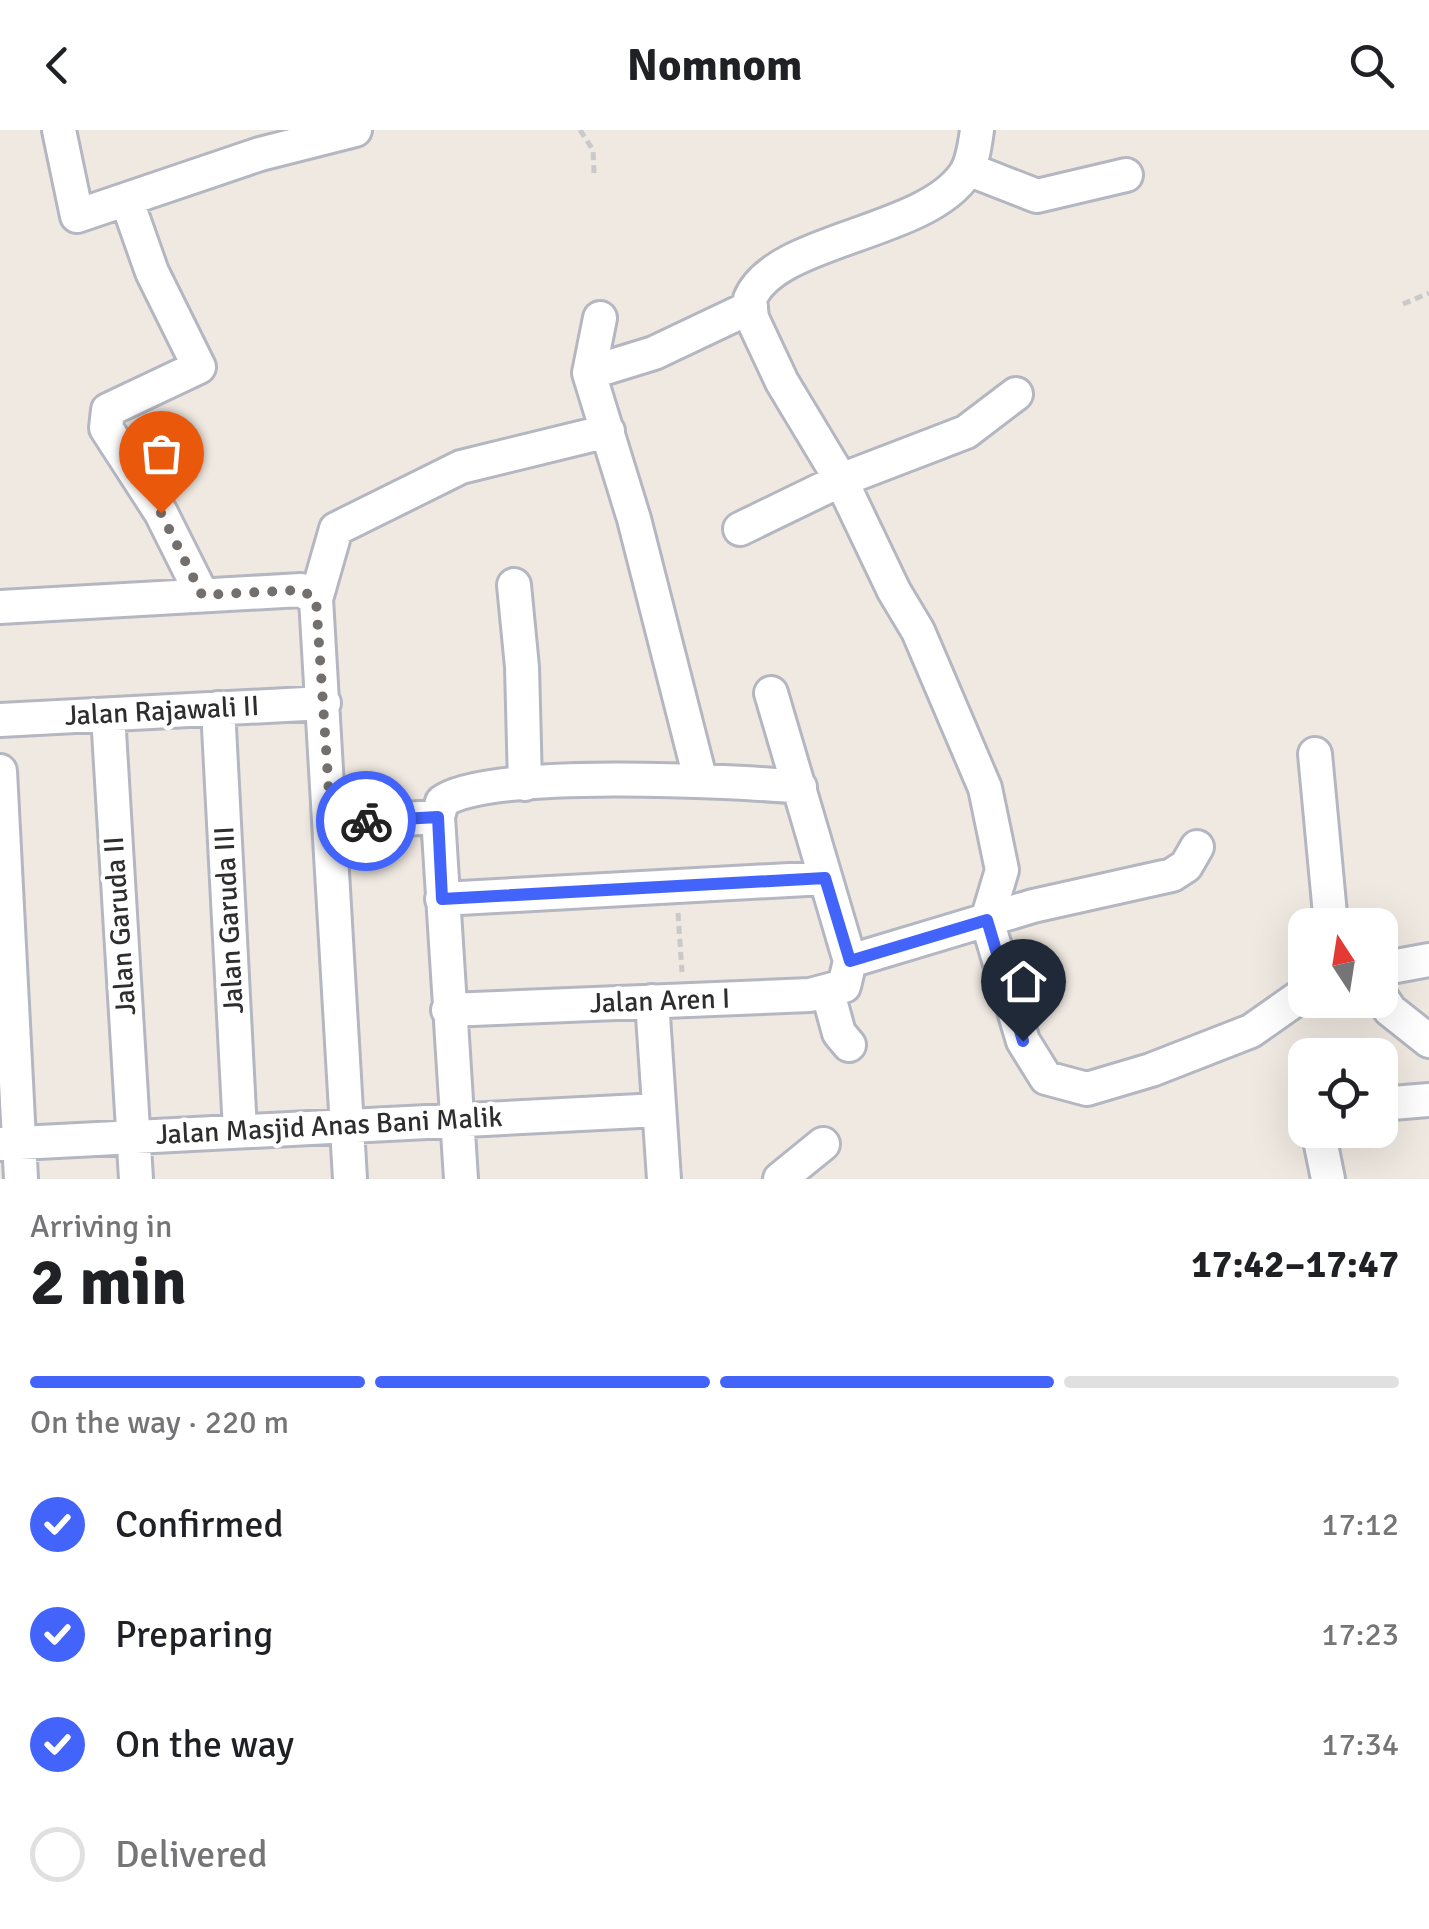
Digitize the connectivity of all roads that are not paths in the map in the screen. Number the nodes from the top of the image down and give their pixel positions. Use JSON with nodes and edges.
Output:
{"nodes":[{"id":1,"x":59,"y":130,"type":"edge"},
{"id":2,"x":355,"y":130,"type":"edge"},
{"id":3,"x":978,"y":130,"type":"edge"},
{"id":4,"x":968,"y":169,"type":"junction"},
{"id":5,"x":1126,"y":175,"type":"dead end"},
{"id":6,"x":127,"y":201,"type":"junction"},
{"id":7,"x":751,"y":307,"type":"junction"},
{"id":8,"x":600,"y":318,"type":"dead end"},
{"id":9,"x":589,"y":373,"type":"junction"},
{"id":10,"x":1016,"y":394,"type":"dead end"},
{"id":11,"x":608,"y":431,"type":"junction"},
{"id":12,"x":841,"y":480,"type":"junction"},
{"id":13,"x":740,"y":529,"type":"dead end"},
{"id":14,"x":514,"y":584,"type":"dead end"},
{"id":15,"x":202,"y":595,"type":"junction"},
{"id":16,"x":316,"y":599,"type":"junction"},
{"id":17,"x":0,"y":608,"type":"edge"},
{"id":18,"x":771,"y":693,"type":"dead end"},
{"id":19,"x":324,"y":702,"type":"junction"},
{"id":20,"x":218,"y":708,"type":"junction"},
{"id":21,"x":108,"y":714,"type":"junction"},
{"id":22,"x":0,"y":720,"type":"edge"},
{"id":23,"x":1316,"y":754,"type":"dead end"},
{"id":24,"x":0,"y":771,"type":"edge"},
{"id":25,"x":700,"y":778,"type":"junction"},
{"id":26,"x":524,"y":784,"type":"junction"},
{"id":27,"x":800,"y":787,"type":"junction"},
{"id":28,"x":438,"y":817,"type":"junction"},
{"id":29,"x":331,"y":823,"type":"junction"},
{"id":30,"x":1197,"y":847,"type":"dead end"},
{"id":31,"x":825,"y":878,"type":"junction"},
{"id":32,"x":442,"y":899,"type":"junction"},
{"id":33,"x":1330,"y":908,"type":"edge"},
{"id":34,"x":987,"y":920,"type":"junction"},
{"id":35,"x":1429,"y":960,"type":"edge"},
{"id":36,"x":850,"y":961,"type":"junction"},
{"id":37,"x":1398,"y":966,"type":"edge"},
{"id":38,"x":828,"y":993,"type":"junction"},
{"id":39,"x":668,"y":1001,"type":"junction"},
{"id":40,"x":1288,"y":1005,"type":"edge"},
{"id":41,"x":448,"y":1010,"type":"junction"},
{"id":42,"x":1398,"y":1016,"type":"edge"},
{"id":43,"x":1429,"y":1040,"type":"edge"},
{"id":44,"x":850,"y":1046,"type":"dead end"},
{"id":45,"x":1429,"y":1100,"type":"edge"},
{"id":46,"x":1398,"y":1103,"type":"edge"},
{"id":47,"x":659,"y":1110,"type":"junction"},
{"id":48,"x":456,"y":1119,"type":"junction"},
{"id":49,"x":347,"y":1125,"type":"junction"},
{"id":50,"x":240,"y":1131,"type":"junction"},
{"id":51,"x":134,"y":1137,"type":"junction"},
{"id":52,"x":10,"y":1143,"type":"edge"},
{"id":53,"x":823,"y":1144,"type":"dead end"},
{"id":54,"x":1322,"y":1148,"type":"edge"},
{"id":55,"x":22,"y":1179,"type":"edge"},
{"id":56,"x":136,"y":1179,"type":"edge"},
{"id":57,"x":350,"y":1179,"type":"edge"},
{"id":58,"x":461,"y":1179,"type":"edge"},
{"id":59,"x":664,"y":1179,"type":"edge"},
{"id":60,"x":780,"y":1179,"type":"edge"},
{"id":61,"x":1328,"y":1179,"type":"edge"}],
"edges":[{"from":1,"to":6,"type":"street"},
{"from":2,"to":6,"type":"street"},
{"from":3,"to":4,"type":"street"},
{"from":4,"to":5,"type":"street"},
{"from":4,"to":7,"type":"street"},
{"from":6,"to":15,"type":"street"},
{"from":7,"to":9,"type":"street"},
{"from":7,"to":12,"type":"street"},
{"from":8,"to":9,"type":"street"},
{"from":9,"to":11,"type":"street"},
{"from":10,"to":12,"type":"street"},
{"from":11,"to":16,"type":"street"},
{"from":11,"to":25,"type":"street"},
{"from":12,"to":13,"type":"street"},
{"from":12,"to":34,"type":"street"},
{"from":14,"to":26,"type":"street"},
{"from":15,"to":16,"type":"street"},
{"from":15,"to":17,"type":"street"},
{"from":16,"to":19,"type":"street"},
{"from":18,"to":27,"type":"street"},
{"from":19,"to":20,"type":"street","name":"Jalan Rajawali II"},
{"from":19,"to":29,"type":"street"},
{"from":20,"to":21,"type":"street","name":"Jalan Rajawali II"},
{"from":20,"to":50,"type":"street","name":"Jalan Garuda III"},
{"from":21,"to":22,"type":"street","name":"Jalan Rajawali II"},
{"from":21,"to":51,"type":"street","name":"Jalan Garuda II"},
{"from":23,"to":33,"type":"street"},
{"from":24,"to":52,"type":"street"},
{"from":25,"to":26,"type":"street"},
{"from":25,"to":27,"type":"street"},
{"from":26,"to":28,"type":"street"},
{"from":27,"to":31,"type":"street"},
{"from":28,"to":29,"type":"street"},
{"from":28,"to":32,"type":"street"},
{"from":29,"to":49,"type":"street"},
{"from":30,"to":34,"type":"street"},
{"from":31,"to":32,"type":"street"},
{"from":31,"to":36,"type":"street"},
{"from":32,"to":41,"type":"street"},
{"from":34,"to":36,"type":"street"},
{"from":34,"to":40,"type":"street"},
{"from":35,"to":37,"type":"street"},
{"from":36,"to":38,"type":"street"},
{"from":38,"to":39,"type":"street","name":"Jalan Aren I"},
{"from":38,"to":44,"type":"street"},
{"from":39,"to":41,"type":"street","name":"Jalan Aren I"},
{"from":39,"to":47,"type":"street"},
{"from":41,"to":48,"type":"street"},
{"from":42,"to":43,"type":"street"},
{"from":45,"to":46,"type":"street"},
{"from":47,"to":48,"type":"street","name":"Jalan Masjid Anas Bani Malik"},
{"from":47,"to":59,"type":"street"},
{"from":48,"to":49,"type":"street","name":"Jalan Masjid Anas Bani Malik"},
{"from":48,"to":58,"type":"street"},
{"from":49,"to":50,"type":"street","name":"Jalan Masjid Anas Bani Malik"},
{"from":49,"to":57,"type":"street"},
{"from":50,"to":51,"type":"street","name":"Jalan Masjid Anas Bani Malik"},
{"from":51,"to":52,"type":"street","name":"Jalan Masjid Anas Bani Malik"},
{"from":51,"to":56,"type":"street","name":"Jalan Garuda II"},
{"from":52,"to":55,"type":"street"},
{"from":53,"to":60,"type":"street"},
{"from":54,"to":61,"type":"street"}]}
